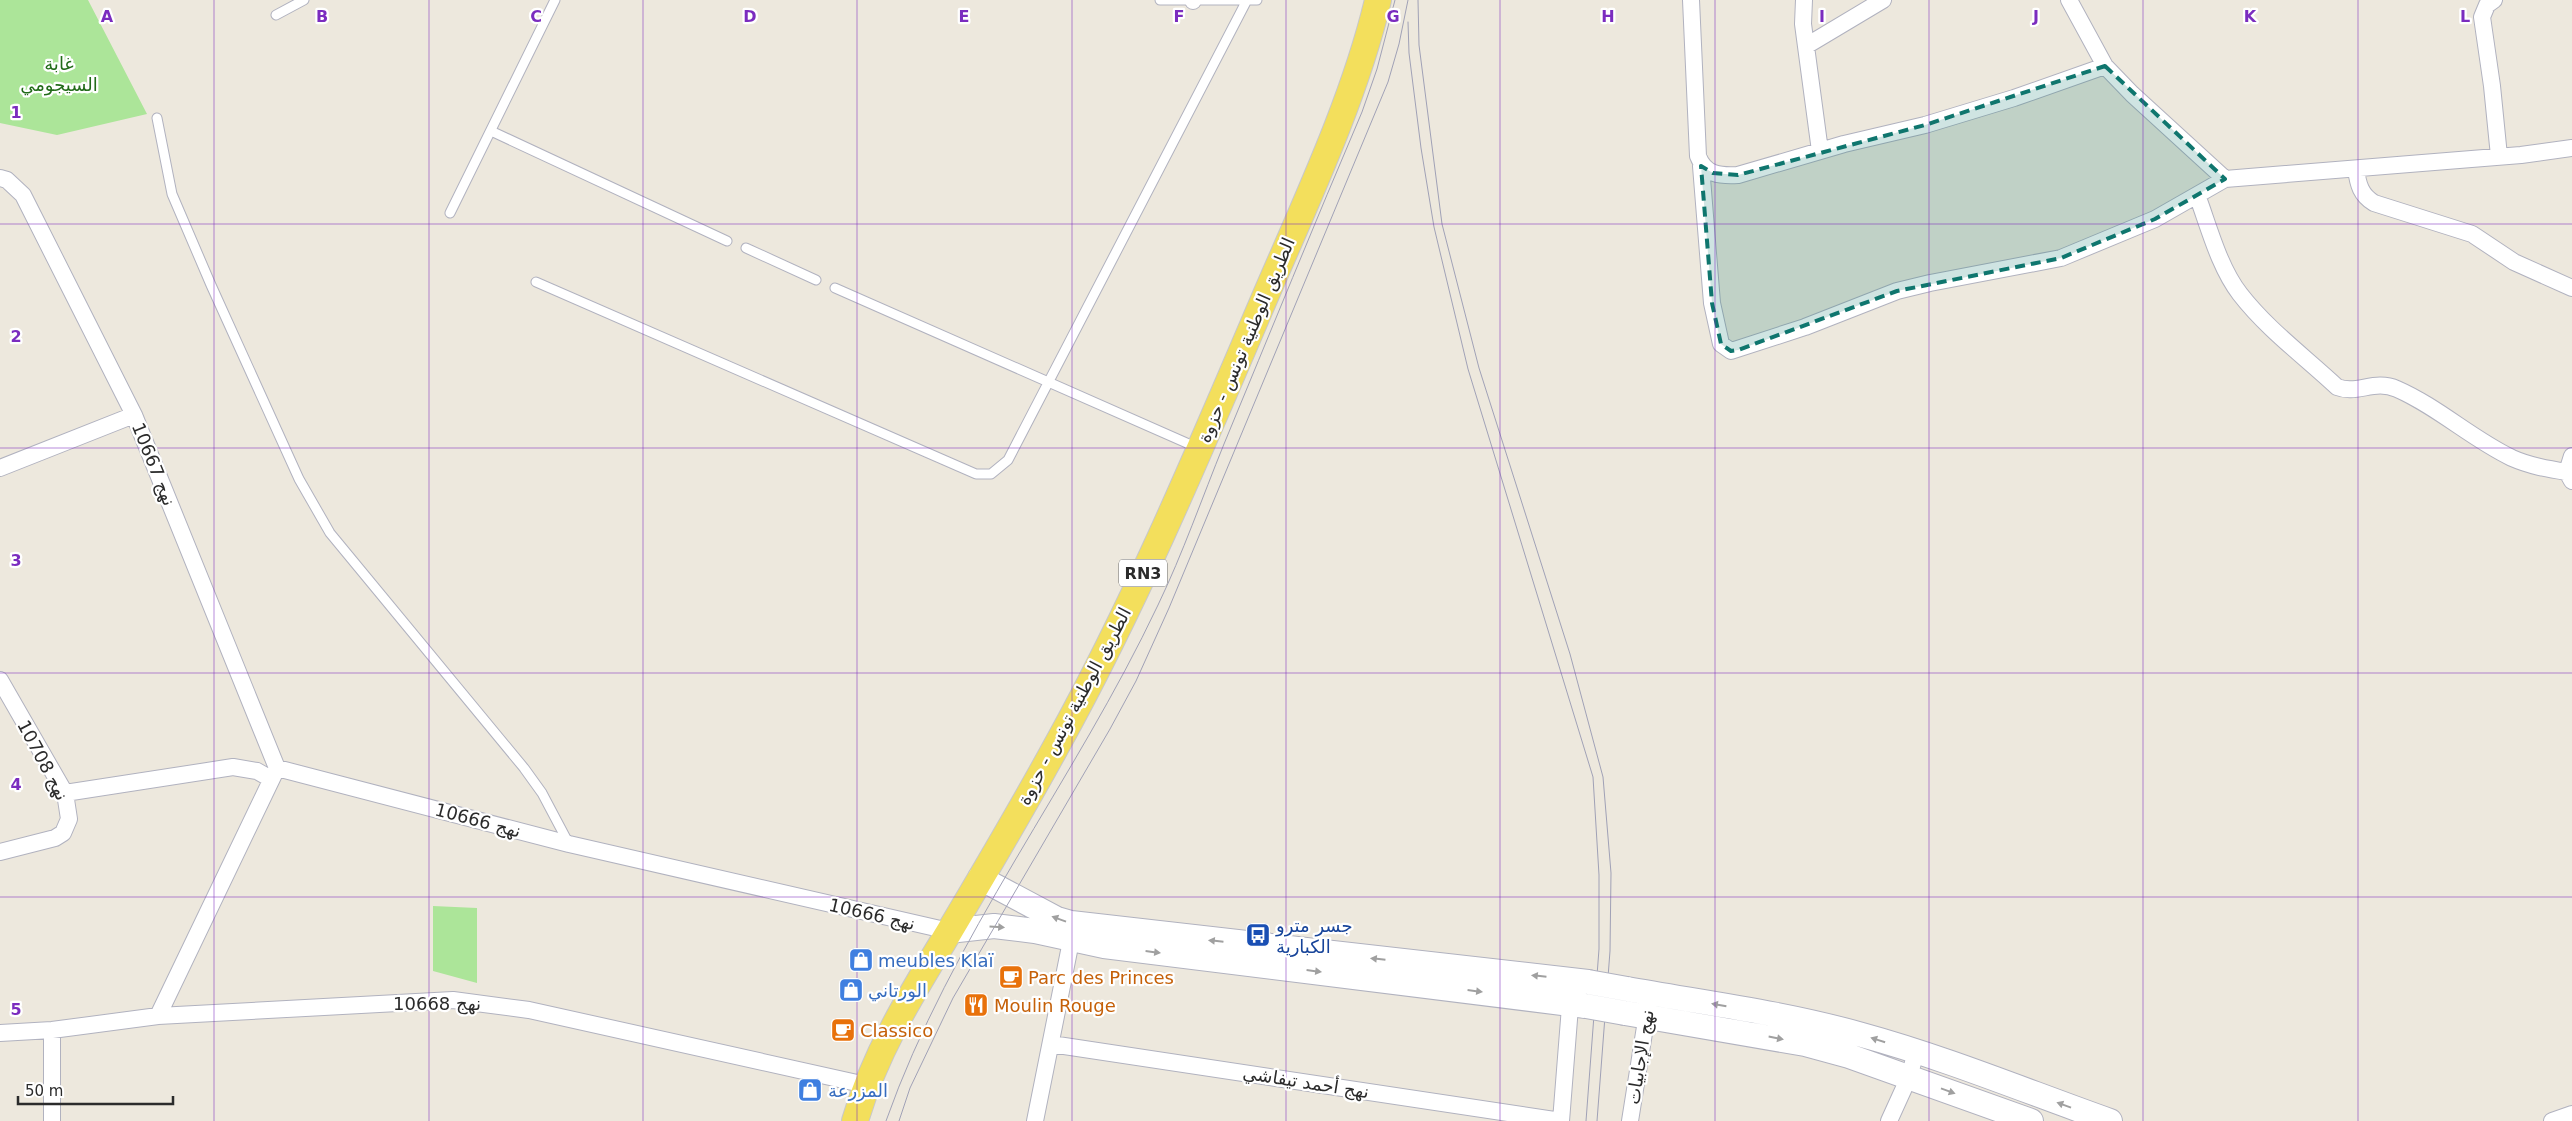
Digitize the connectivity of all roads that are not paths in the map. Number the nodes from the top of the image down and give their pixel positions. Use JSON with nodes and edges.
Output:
{"nodes":[{"id":1,"x":304,"y":0,"type":"edge"},
{"id":2,"x":555,"y":0,"type":"edge"},
{"id":3,"x":1160,"y":0,"type":"edge"},
{"id":4,"x":1193,"y":0,"type":"edge"},
{"id":5,"x":1256,"y":0,"type":"edge"},
{"id":6,"x":1378,"y":0,"type":"edge"},
{"id":7,"x":1691,"y":0,"type":"edge"},
{"id":8,"x":1804,"y":0,"type":"edge"},
{"id":9,"x":1883,"y":0,"type":"edge"},
{"id":10,"x":2070,"y":0,"type":"edge"},
{"id":11,"x":2494,"y":0,"type":"edge"},
{"id":12,"x":1246,"y":2,"type":"junction"},
{"id":13,"x":276,"y":15,"type":"dead end"},
{"id":14,"x":1806,"y":46,"type":"junction"},
{"id":15,"x":2105,"y":66,"type":"junction"},
{"id":16,"x":157,"y":118,"type":"dead end"},
{"id":17,"x":491,"y":131,"type":"junction"},
{"id":18,"x":2572,"y":148,"type":"edge"},
{"id":19,"x":1820,"y":151,"type":"junction"},
{"id":20,"x":2499,"y":156,"type":"junction"},
{"id":21,"x":1702,"y":166,"type":"junction"},
{"id":22,"x":2356,"y":169,"type":"junction"},
{"id":23,"x":0,"y":178,"type":"edge"},
{"id":24,"x":2225,"y":179,"type":"junction"},
{"id":25,"x":2197,"y":195,"type":"junction"},
{"id":26,"x":450,"y":213,"type":"dead end"},
{"id":27,"x":727,"y":240,"type":"dead end"},
{"id":28,"x":746,"y":248,"type":"dead end"},
{"id":29,"x":816,"y":280,"type":"dead end"},
{"id":30,"x":536,"y":282,"type":"dead end"},
{"id":31,"x":835,"y":288,"type":"dead end"},
{"id":32,"x":2572,"y":288,"type":"edge"},
{"id":33,"x":1049,"y":382,"type":"junction"},
{"id":34,"x":134,"y":414,"type":"junction"},
{"id":35,"x":1200,"y":449,"type":"junction"},
{"id":36,"x":0,"y":468,"type":"edge"},
{"id":37,"x":2570,"y":469,"type":"edge"},
{"id":38,"x":0,"y":681,"type":"edge"},
{"id":39,"x":274,"y":773,"type":"junction"},
{"id":40,"x":65,"y":793,"type":"junction"},
{"id":41,"x":569,"y":844,"type":"junction"},
{"id":42,"x":0,"y":852,"type":"edge"},
{"id":43,"x":980,"y":878,"type":"junction"},
{"id":44,"x":949,"y":931,"type":"junction"},
{"id":45,"x":1071,"y":941,"type":"junction"},
{"id":46,"x":1580,"y":981,"type":"junction"},
{"id":47,"x":1650,"y":993,"type":"junction"},
{"id":48,"x":1578,"y":1005,"type":"junction"},
{"id":49,"x":1636,"y":1015,"type":"junction"},
{"id":50,"x":158,"y":1016,"type":"junction"},
{"id":51,"x":52,"y":1030,"type":"junction"},
{"id":52,"x":0,"y":1034,"type":"edge"},
{"id":53,"x":1051,"y":1044,"type":"junction"},
{"id":54,"x":1916,"y":1052,"type":"junction"},
{"id":55,"x":1909,"y":1077,"type":"junction"},
{"id":56,"x":866,"y":1085,"type":"junction"},
{"id":57,"x":2572,"y":1114,"type":"edge"},
{"id":58,"x":52,"y":1121,"type":"edge"},
{"id":59,"x":855,"y":1121,"type":"edge"},
{"id":60,"x":1034,"y":1121,"type":"edge"},
{"id":61,"x":1561,"y":1121,"type":"edge"},
{"id":62,"x":1630,"y":1121,"type":"edge"},
{"id":63,"x":1889,"y":1121,"type":"edge"},
{"id":64,"x":2031,"y":1121,"type":"edge"},
{"id":65,"x":2110,"y":1121,"type":"edge"},
{"id":66,"x":2552,"y":1121,"type":"edge"}],
"edges":[{"from":1,"to":13,"type":"lane"},
{"from":2,"to":17,"type":"lane"},
{"from":3,"to":4,"type":"lane"},
{"from":4,"to":12,"type":"lane"},
{"from":5,"to":12,"type":"lane"},
{"from":6,"to":35,"type":"main road","name":"الطريق الوطنية تونس - حزوة","number":"RN3"},
{"from":7,"to":21,"type":"street"},
{"from":8,"to":14,"type":"street"},
{"from":9,"to":14,"type":"street"},
{"from":10,"to":15,"type":"street"},
{"from":11,"to":20,"type":"street"},
{"from":12,"to":33,"type":"lane"},
{"from":14,"to":19,"type":"street"},
{"from":15,"to":19,"type":"street"},
{"from":15,"to":24,"type":"street"},
{"from":16,"to":41,"type":"lane"},
{"from":17,"to":26,"type":"lane"},
{"from":17,"to":27,"type":"lane"},
{"from":18,"to":20,"type":"street"},
{"from":19,"to":21,"type":"street"},
{"from":20,"to":22,"type":"street"},
{"from":21,"to":25,"type":"street"},
{"from":22,"to":24,"type":"street"},
{"from":22,"to":32,"type":"street"},
{"from":23,"to":34,"type":"street","name":"نهج 10667"},
{"from":24,"to":25,"type":"street"},
{"from":25,"to":37,"type":"street"},
{"from":28,"to":29,"type":"lane"},
{"from":30,"to":33,"type":"lane"},
{"from":31,"to":33,"type":"lane"},
{"from":33,"to":35,"type":"lane"},
{"from":34,"to":36,"type":"street"},
{"from":34,"to":39,"type":"street","name":"نهج 10667"},
{"from":35,"to":43,"type":"main road","name":"الطريق الوطنية تونس - حزوة","number":"RN3"},
{"from":38,"to":40,"type":"street","name":"نهج 10708"},
{"from":39,"to":40,"type":"street"},
{"from":39,"to":41,"type":"street","name":"نهج 10666"},
{"from":39,"to":50,"type":"street"},
{"from":40,"to":42,"type":"street","name":"نهج 10708"},
{"from":41,"to":44,"type":"street","name":"نهج 10666"},
{"from":43,"to":44,"type":"main road","name":"الطريق الوطنية تونس - حزوة","number":"RN3"},
{"from":46,"to":43,"type":"main road","one_way":true},
{"from":44,"to":45,"type":"main road","one_way":true},
{"from":44,"to":56,"type":"main road","name":"الطريق الوطنية تونس - حزوة","number":"RN3"},
{"from":45,"to":48,"type":"main road","one_way":true},
{"from":45,"to":53,"type":"street"},
{"from":46,"to":47,"type":"main road","bridge":true},
{"from":46,"to":48,"type":"street"},
{"from":47,"to":49,"type":"street","name":"نهج الإجابيات"},
{"from":54,"to":47,"type":"main road","one_way":true},
{"from":48,"to":49,"type":"main road","bridge":true},
{"from":48,"to":61,"type":"street"},
{"from":49,"to":55,"type":"main road","one_way":true},
{"from":49,"to":62,"type":"street","name":"نهج الإجابيات"},
{"from":50,"to":51,"type":"street","name":"نهج 10668"},
{"from":50,"to":56,"type":"street","name":"نهج 10668"},
{"from":51,"to":52,"type":"street","name":"نهج 10668"},
{"from":51,"to":58,"type":"street"},
{"from":53,"to":60,"type":"street"},
{"from":53,"to":61,"type":"street","name":"نهج أحمد تيفاشي"},
{"from":54,"to":55,"type":"street"},
{"from":65,"to":54,"type":"main road","one_way":true},
{"from":55,"to":63,"type":"street"},
{"from":55,"to":64,"type":"main road","one_way":true},
{"from":56,"to":59,"type":"main road","name":"الطريق الوطنية تونس - حزوة","number":"RN3"},
{"from":57,"to":66,"type":"street"}]}
